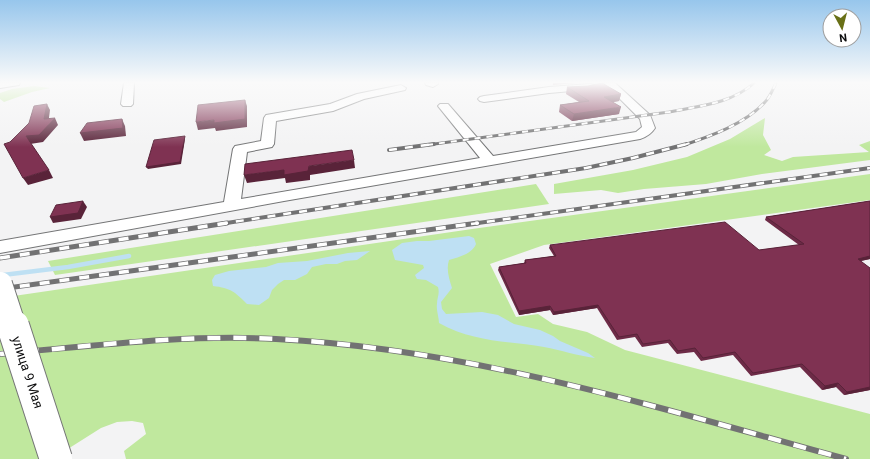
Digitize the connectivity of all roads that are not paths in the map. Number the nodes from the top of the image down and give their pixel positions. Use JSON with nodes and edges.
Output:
{"nodes":[{"id":1,"x":340,"y":104,"type":"edge"},
{"id":2,"x":631,"y":104,"type":"edge"},
{"id":3,"x":444,"y":106,"type":"dead end"},
{"id":4,"x":489,"y":160,"type":"junction"},
{"id":5,"x":232,"y":205,"type":"junction"},
{"id":6,"x":0,"y":247,"type":"edge"},
{"id":7,"x":0,"y":284,"type":"edge"},
{"id":8,"x":56,"y":459,"type":"edge"}],
"edges":[{"from":1,"to":5,"type":"lane"},
{"from":2,"to":4,"type":"lane"},
{"from":3,"to":4,"type":"lane"},
{"from":4,"to":5,"type":"lane"},
{"from":5,"to":6,"type":"lane"},
{"from":7,"to":8,"type":"main road","name":"улица 9 Мая","bridge":true}]}
